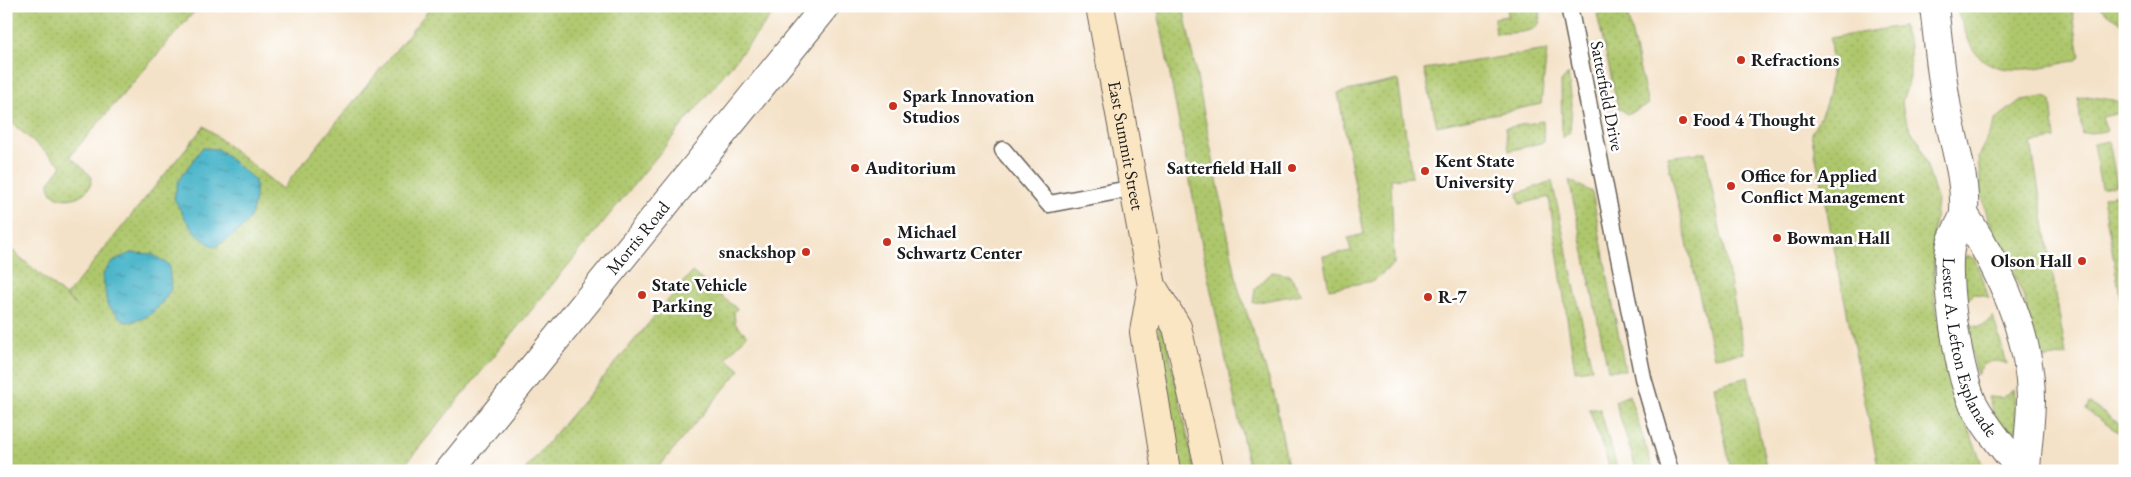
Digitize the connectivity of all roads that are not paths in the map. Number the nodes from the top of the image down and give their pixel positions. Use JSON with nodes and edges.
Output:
{"nodes":[{"id":1,"x":826,"y":6,"type":"edge"},
{"id":2,"x":1100,"y":6,"type":"edge"},
{"id":3,"x":1569,"y":6,"type":"edge"},
{"id":4,"x":1934,"y":6,"type":"edge"},
{"id":5,"x":1003,"y":150,"type":"dead end"},
{"id":6,"x":1134,"y":188,"type":"junction"},
{"id":7,"x":1964,"y":214,"type":"junction"},
{"id":8,"x":1152,"y":286,"type":"junction"},
{"id":9,"x":449,"y":471,"type":"edge"},
{"id":10,"x":1166,"y":471,"type":"edge"},
{"id":11,"x":1210,"y":471,"type":"edge"},
{"id":12,"x":1670,"y":471,"type":"edge"},
{"id":13,"x":2022,"y":471,"type":"edge"},
{"id":14,"x":2026,"y":471,"type":"edge"}],
"edges":[{"from":1,"to":9,"type":"street","name":"Morris Road"},
{"from":2,"to":6,"type":"main road","name":"East Summit Street"},
{"from":3,"to":12,"type":"lane","name":"Satterfield Drive"},
{"from":4,"to":7,"type":"street","name":"Lester A. Lefton Esplanade"},
{"from":5,"to":6,"type":"lane"},
{"from":6,"to":8,"type":"main road","name":"East Summit Street"},
{"from":7,"to":13,"type":"street","name":"Lester A. Lefton Esplanade"},
{"from":7,"to":14,"type":"street","name":"Lester A. Lefton Esplanade"},
{"from":8,"to":10,"type":"main road","name":"East Summit Street"},
{"from":8,"to":11,"type":"main road","name":"East Summit Street"}]}
